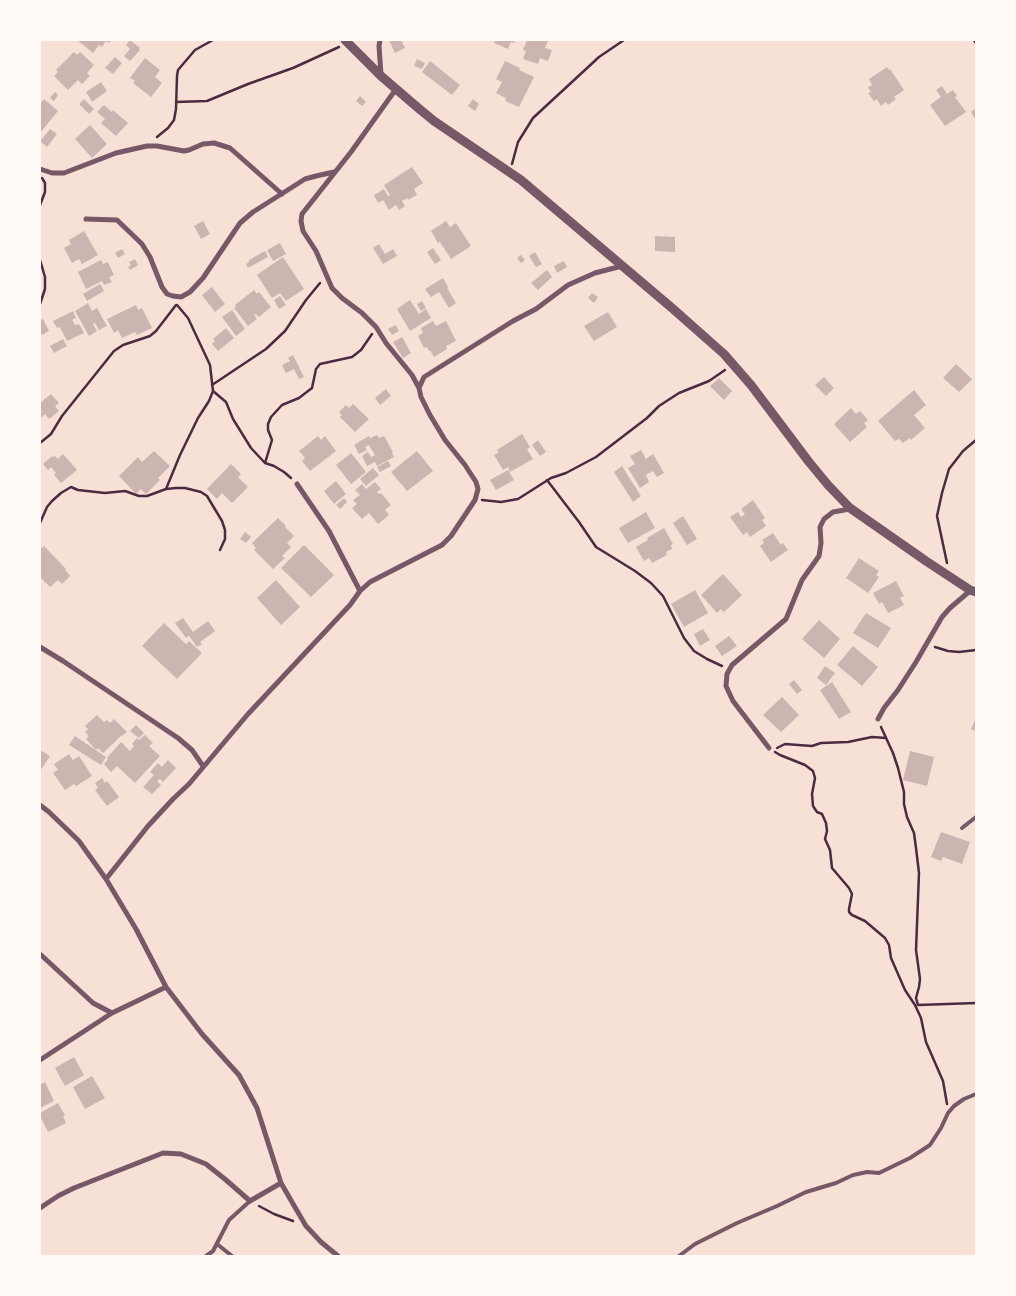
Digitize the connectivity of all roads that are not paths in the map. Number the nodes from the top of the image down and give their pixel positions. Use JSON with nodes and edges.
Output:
{"nodes":[{"id":1,"x":380,"y":40,"type":"edge"},
{"id":2,"x":346,"y":42,"type":"edge"},
{"id":3,"x":381,"y":76,"type":"junction"},
{"id":4,"x":396,"y":89,"type":"junction"},
{"id":5,"x":40,"y":169,"type":"edge"},
{"id":6,"x":334,"y":172,"type":"junction"},
{"id":7,"x":282,"y":194,"type":"junction"},
{"id":8,"x":86,"y":219,"type":"dead end"},
{"id":9,"x":622,"y":266,"type":"junction"},
{"id":10,"x":419,"y":388,"type":"junction"},
{"id":11,"x":297,"y":484,"type":"road end"},
{"id":12,"x":850,"y":508,"type":"junction"},
{"id":13,"x":360,"y":591,"type":"junction"},
{"id":14,"x":974,"y":591,"type":"edge"},
{"id":15,"x":40,"y":647,"type":"edge"},
{"id":16,"x":878,"y":719,"type":"road end"},
{"id":17,"x":769,"y":748,"type":"dead end"},
{"id":18,"x":203,"y":766,"type":"junction"},
{"id":19,"x":40,"y":805,"type":"edge"},
{"id":20,"x":976,"y":817,"type":"edge"},
{"id":21,"x":962,"y":828,"type":"dead end"},
{"id":22,"x":106,"y":878,"type":"junction"},
{"id":23,"x":40,"y":954,"type":"edge"},
{"id":24,"x":166,"y":987,"type":"junction"},
{"id":25,"x":112,"y":1012,"type":"junction"},
{"id":26,"x":40,"y":1060,"type":"edge"},
{"id":27,"x":976,"y":1094,"type":"edge"},
{"id":28,"x":281,"y":1183,"type":"junction"},
{"id":29,"x":250,"y":1201,"type":"junction"},
{"id":30,"x":40,"y":1208,"type":"edge"},
{"id":31,"x":217,"y":1244,"type":"junction"},
{"id":32,"x":206,"y":1256,"type":"edge"},
{"id":33,"x":232,"y":1256,"type":"edge"},
{"id":34,"x":338,"y":1256,"type":"edge"},
{"id":35,"x":679,"y":1256,"type":"edge"}],
"edges":[{"from":1,"to":3,"type":"street"},
{"from":2,"to":3,"type":"street"},
{"from":3,"to":4,"type":"street"},
{"from":4,"to":6,"type":"street"},
{"from":4,"to":9,"type":"street"},
{"from":5,"to":7,"type":"street"},
{"from":6,"to":7,"type":"street"},
{"from":6,"to":10,"type":"street"},
{"from":7,"to":8,"type":"street"},
{"from":9,"to":10,"type":"street"},
{"from":9,"to":12,"type":"street"},
{"from":10,"to":13,"type":"street"},
{"from":11,"to":13,"type":"street"},
{"from":12,"to":14,"type":"street"},
{"from":12,"to":17,"type":"street"},
{"from":13,"to":18,"type":"street"},
{"from":14,"to":16,"type":"street"},
{"from":15,"to":18,"type":"street"},
{"from":18,"to":22,"type":"street"},
{"from":19,"to":22,"type":"street"},
{"from":20,"to":21,"type":"lane"},
{"from":22,"to":24,"type":"street"},
{"from":23,"to":25,"type":"street"},
{"from":24,"to":25,"type":"street"},
{"from":24,"to":28,"type":"street"},
{"from":25,"to":26,"type":"street"},
{"from":27,"to":35,"type":"lane"},
{"from":28,"to":29,"type":"street"},
{"from":28,"to":34,"type":"street"},
{"from":29,"to":30,"type":"street"},
{"from":29,"to":31,"type":"lane"},
{"from":31,"to":32,"type":"lane"},
{"from":31,"to":33,"type":"lane"}]}
